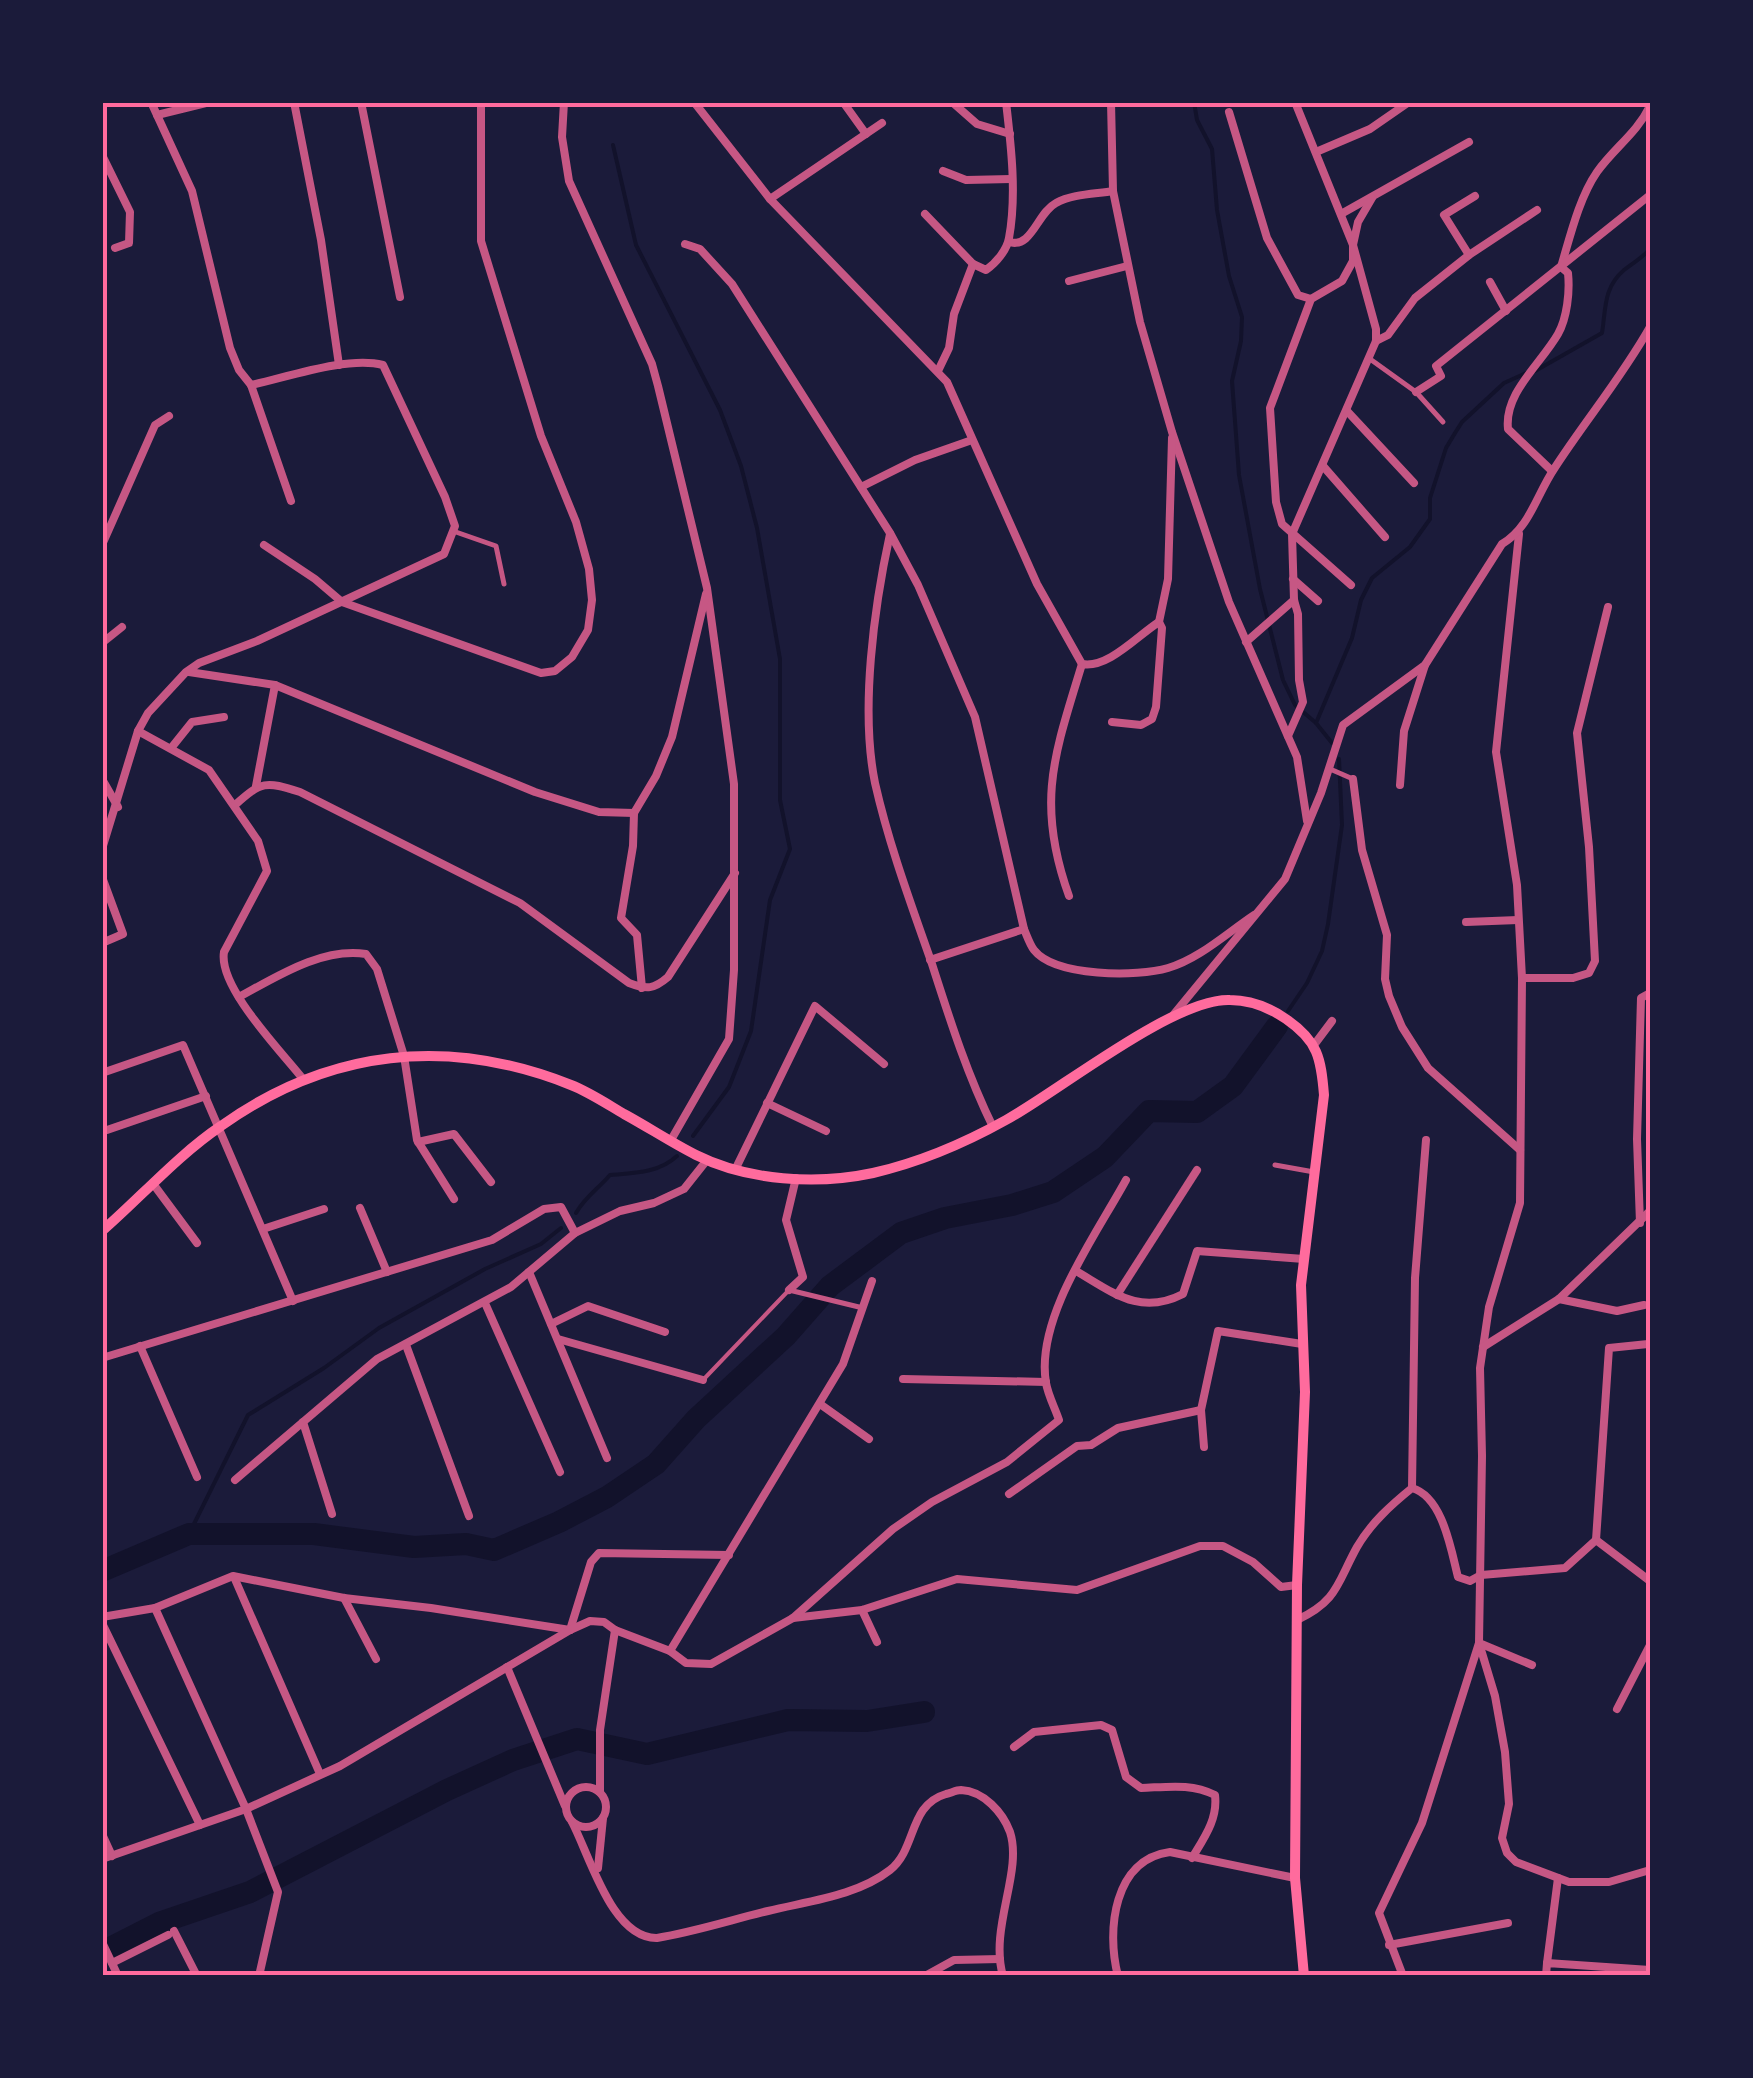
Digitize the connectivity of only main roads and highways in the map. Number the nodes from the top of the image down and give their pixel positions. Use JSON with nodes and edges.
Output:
{"nodes":[{"id":1,"x":102,"y":1231,"type":"edge"},
{"id":2,"x":1304,"y":1976,"type":"edge"}],
"edges":[{"from":1,"to":2,"type":"main road"}]}
